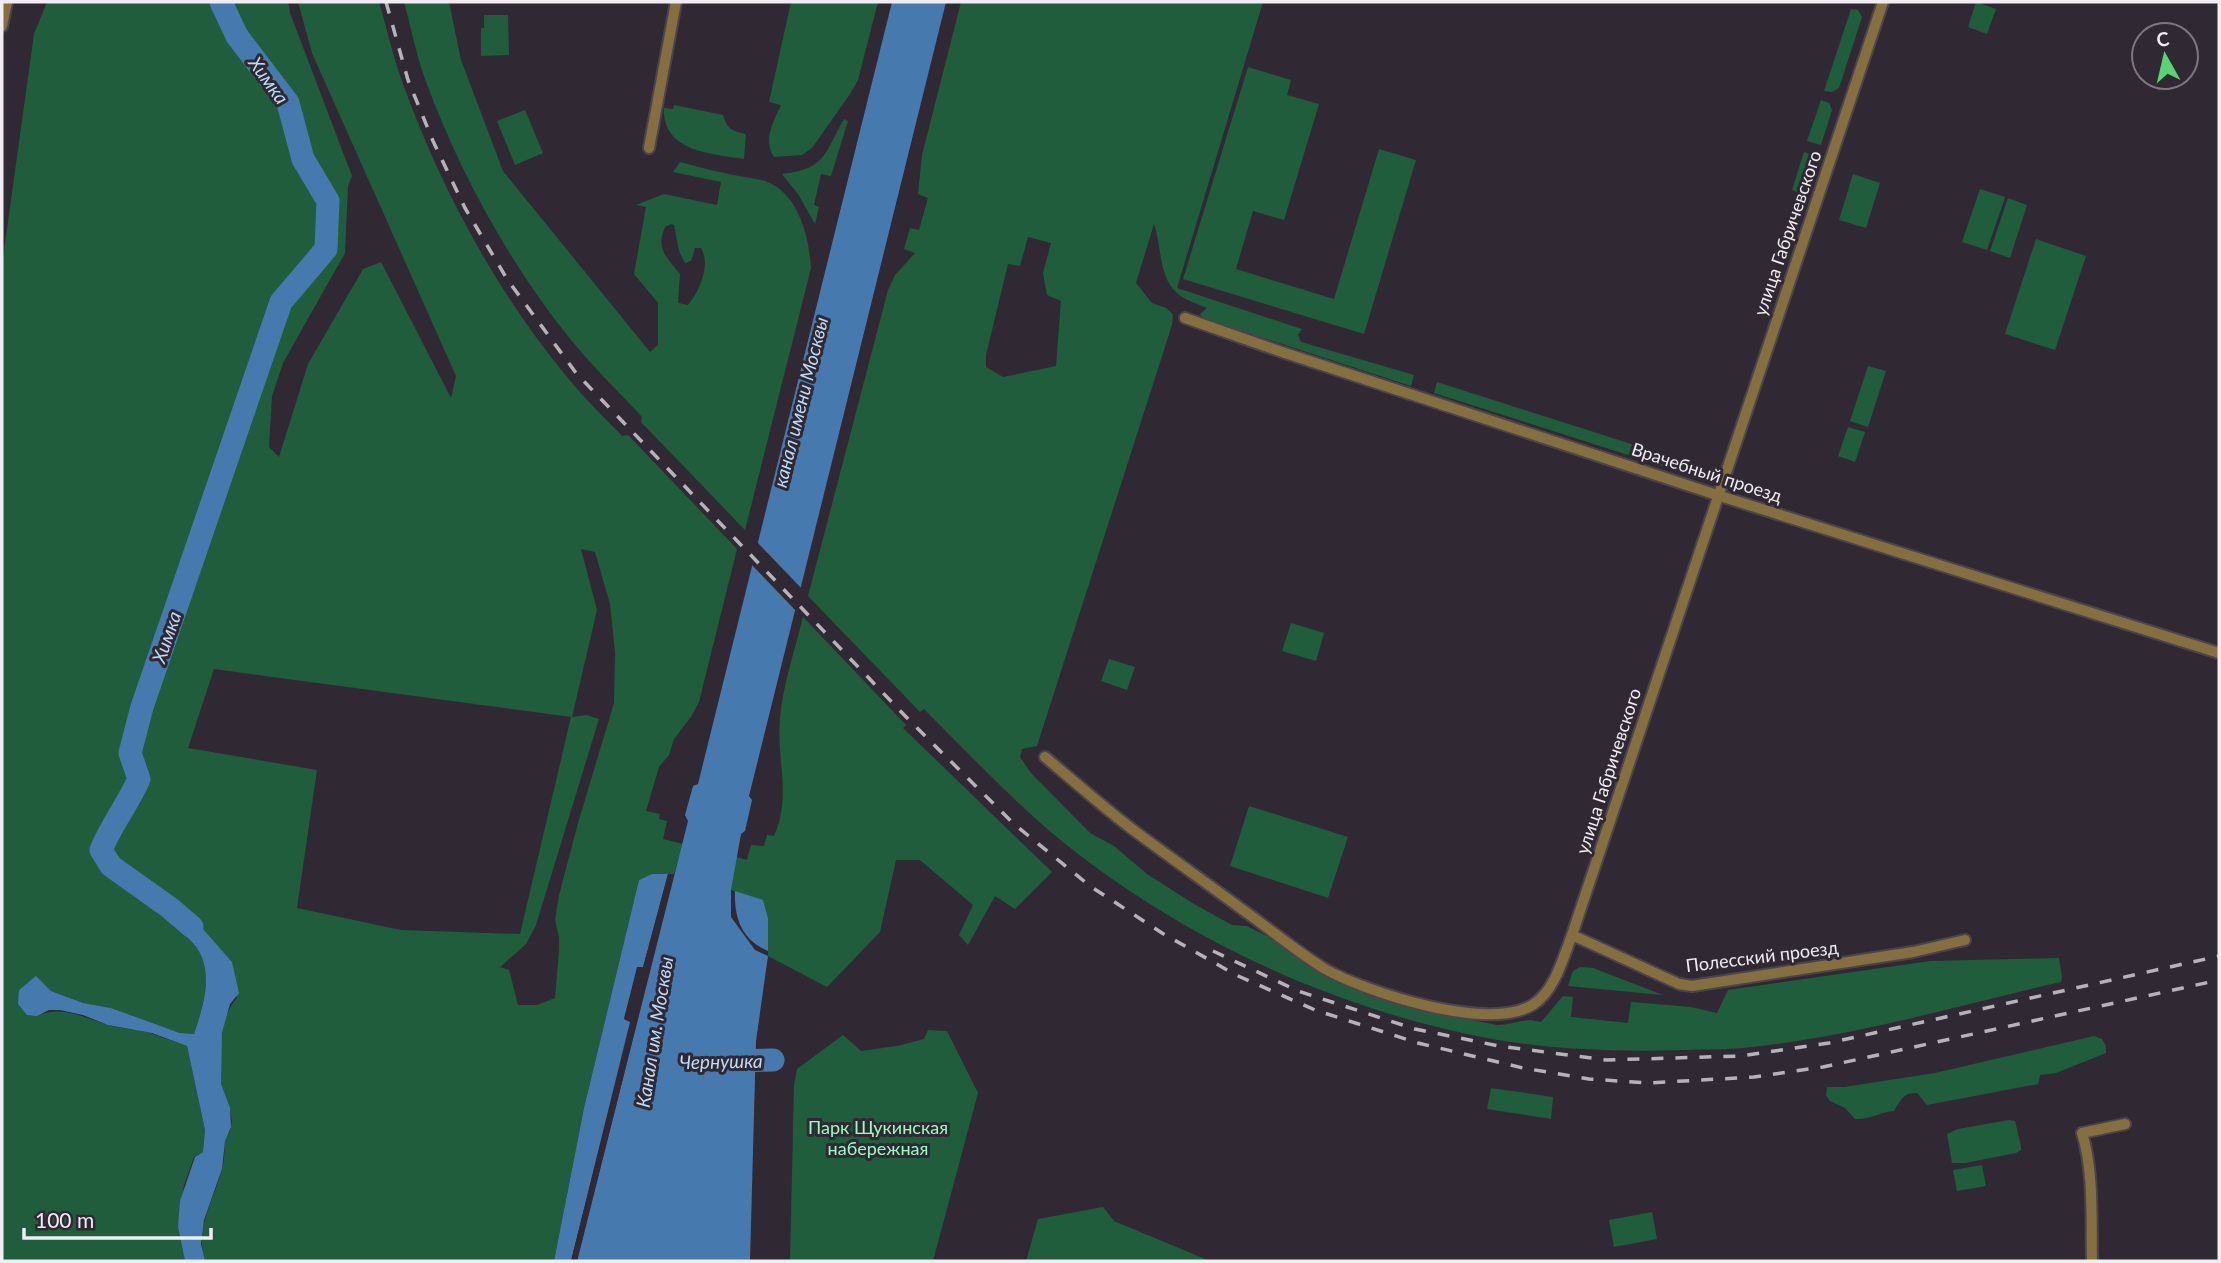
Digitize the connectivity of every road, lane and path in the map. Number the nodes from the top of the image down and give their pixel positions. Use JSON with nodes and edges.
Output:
{"nodes":[{"id":1,"x":7,"y":2,"type":"edge"},
{"id":2,"x":676,"y":2,"type":"edge"},
{"id":3,"x":1883,"y":2,"type":"edge"},
{"id":4,"x":2,"y":26,"type":"edge"},
{"id":5,"x":649,"y":148,"type":"dead end"},
{"id":6,"x":1185,"y":318,"type":"dead end"},
{"id":7,"x":1717,"y":495,"type":"junction"},
{"id":8,"x":2219,"y":653,"type":"edge"},
{"id":9,"x":1045,"y":757,"type":"dead end"},
{"id":10,"x":1572,"y":936,"type":"junction"},
{"id":11,"x":1965,"y":940,"type":"dead end"},
{"id":12,"x":2125,"y":1124,"type":"dead end"},
{"id":13,"x":2092,"y":1261,"type":"edge"}],
"edges":[{"from":1,"to":4,"type":"street"},
{"from":2,"to":5,"type":"street"},
{"from":3,"to":7,"type":"street","name":"улица Габричевского"},
{"from":6,"to":7,"type":"street","name":"Врачебный проезд"},
{"from":7,"to":8,"type":"street","name":"Врачебный проезд"},
{"from":7,"to":10,"type":"street","name":"улица Габричевского"},
{"from":9,"to":10,"type":"street","name":"улица Габричевского"},
{"from":10,"to":11,"type":"street","name":"Полесский проезд"},
{"from":12,"to":13,"type":"street"}]}
